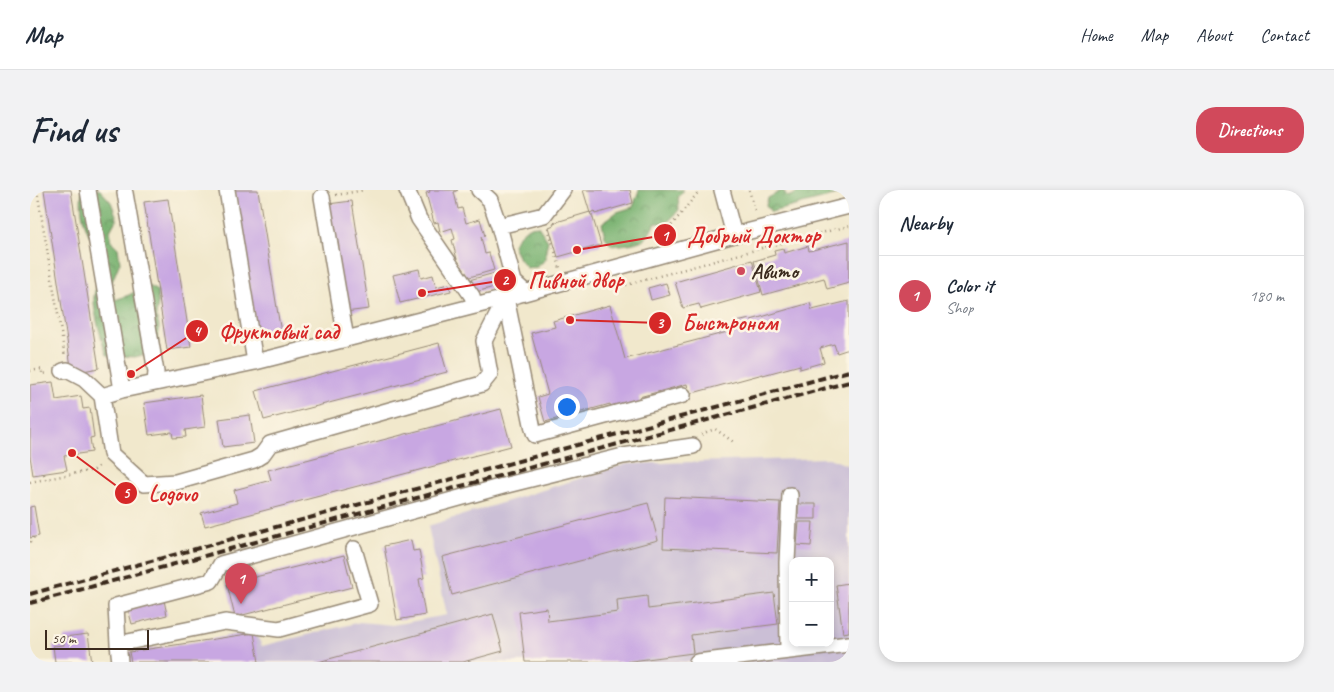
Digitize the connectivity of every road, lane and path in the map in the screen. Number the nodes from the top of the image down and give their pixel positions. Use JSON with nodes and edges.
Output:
{"nodes":[{"id":1,"x":37,"y":190,"type":"edge"},
{"id":2,"x":88,"y":190,"type":"edge"},
{"id":3,"x":227,"y":190,"type":"edge"},
{"id":4,"x":365,"y":190,"type":"edge"},
{"id":5,"x":407,"y":190,"type":"edge"},
{"id":6,"x":479,"y":190,"type":"edge"},
{"id":7,"x":563,"y":190,"type":"edge"},
{"id":8,"x":700,"y":190,"type":"edge"},
{"id":9,"x":722,"y":190,"type":"edge"},
{"id":10,"x":125,"y":193,"type":"dead end"},
{"id":11,"x":322,"y":197,"type":"joint"},
{"id":12,"x":849,"y":206,"type":"edge"},
{"id":13,"x":544,"y":215,"type":"junction"},
{"id":14,"x":499,"y":226,"type":"junction"},
{"id":15,"x":849,"y":226,"type":"edge"},
{"id":16,"x":734,"y":235,"type":"junction"},
{"id":17,"x":654,"y":246,"type":"dead end"},
{"id":18,"x":766,"y":247,"type":"dead end"},
{"id":19,"x":560,"y":270,"type":"dead end"},
{"id":20,"x":525,"y":292,"type":"junction"},
{"id":21,"x":506,"y":298,"type":"junction"},
{"id":22,"x":475,"y":306,"type":"junction"},
{"id":23,"x":346,"y":340,"type":"junction"},
{"id":24,"x":255,"y":362,"type":"junction"},
{"id":25,"x":65,"y":370,"type":"joint"},
{"id":26,"x":30,"y":371,"type":"edge"},
{"id":27,"x":42,"y":374,"type":"dead end"},
{"id":28,"x":155,"y":383,"type":"junction"},
{"id":29,"x":122,"y":390,"type":"junction"},
{"id":30,"x":683,"y":395,"type":"dead end"},
{"id":31,"x":102,"y":396,"type":"junction"},
{"id":32,"x":735,"y":443,"type":"dead end"},
{"id":33,"x":693,"y":446,"type":"joint"},
{"id":34,"x":111,"y":454,"type":"junction"},
{"id":35,"x":44,"y":474,"type":"dead end"},
{"id":36,"x":46,"y":480,"type":"junction"},
{"id":37,"x":30,"y":482,"type":"edge"},
{"id":38,"x":790,"y":495,"type":"dead end"},
{"id":39,"x":34,"y":537,"type":"dead end"},
{"id":40,"x":30,"y":542,"type":"edge"},
{"id":41,"x":354,"y":549,"type":"dead end"},
{"id":42,"x":118,"y":644,"type":"junction"},
{"id":43,"x":849,"y":644,"type":"edge"},
{"id":44,"x":788,"y":651,"type":"junction"},
{"id":45,"x":120,"y":662,"type":"edge"},
{"id":46,"x":697,"y":662,"type":"edge"}],
"edges":[{"from":1,"to":25,"type":"path"},
{"from":2,"to":29,"type":"street"},
{"from":3,"to":24,"type":"street"},
{"from":4,"to":11,"type":"path"},
{"from":5,"to":22,"type":"street"},
{"from":6,"to":14,"type":"street"},
{"from":7,"to":13,"type":"street"},
{"from":8,"to":17,"type":"path"},
{"from":9,"to":16,"type":"street"},
{"from":10,"to":28,"type":"street"},
{"from":11,"to":23,"type":"street"},
{"from":12,"to":16,"type":"street"},
{"from":13,"to":14,"type":"street"},
{"from":13,"to":19,"type":"path"},
{"from":14,"to":20,"type":"street"},
{"from":15,"to":18,"type":"path"},
{"from":16,"to":20,"type":"street"},
{"from":20,"to":21,"type":"street"},
{"from":21,"to":22,"type":"street"},
{"from":21,"to":30,"type":"street"},
{"from":21,"to":34,"type":"street"},
{"from":22,"to":23,"type":"street"},
{"from":23,"to":24,"type":"street"},
{"from":24,"to":28,"type":"street"},
{"from":25,"to":31,"type":"street"},
{"from":26,"to":27,"type":"path"},
{"from":28,"to":29,"type":"street"},
{"from":29,"to":31,"type":"street"},
{"from":31,"to":34,"type":"street"},
{"from":32,"to":33,"type":"path"},
{"from":33,"to":42,"type":"street"},
{"from":34,"to":36,"type":"path"},
{"from":35,"to":36,"type":"path"},
{"from":36,"to":37,"type":"path"},
{"from":38,"to":44,"type":"street"},
{"from":39,"to":40,"type":"path"},
{"from":41,"to":42,"type":"street"},
{"from":42,"to":45,"type":"street"},
{"from":43,"to":44,"type":"street"},
{"from":44,"to":46,"type":"street"}]}
